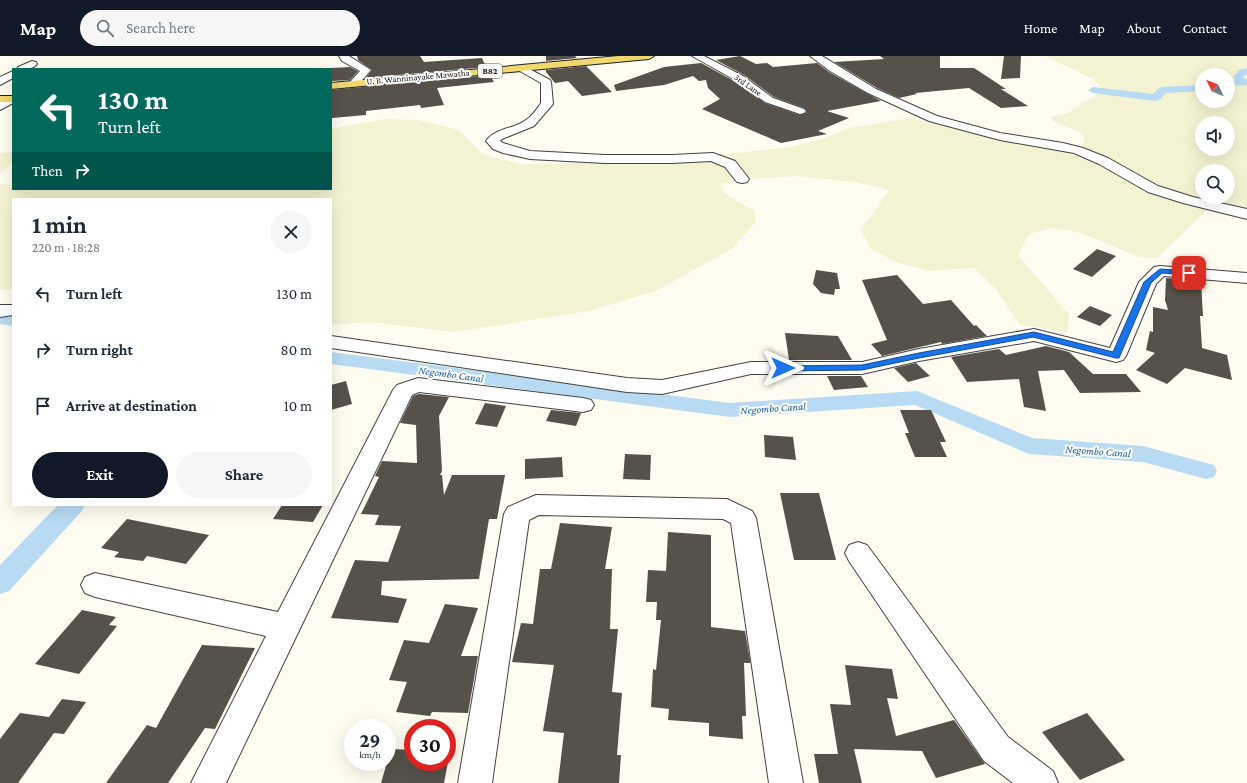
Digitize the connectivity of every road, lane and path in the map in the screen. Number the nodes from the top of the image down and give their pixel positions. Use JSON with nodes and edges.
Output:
{"nodes":[{"id":1,"x":344,"y":56,"type":"edge"},
{"id":2,"x":648,"y":56,"type":"edge"},
{"id":3,"x":697,"y":56,"type":"edge"},
{"id":4,"x":815,"y":56,"type":"edge"},
{"id":5,"x":622,"y":57,"type":"edge"},
{"id":6,"x":32,"y":64,"type":"dead end"},
{"id":7,"x":24,"y":68,"type":"edge"},
{"id":8,"x":522,"y":68,"type":"junction"},
{"id":9,"x":12,"y":75,"type":"edge"},
{"id":10,"x":0,"y":82,"type":"edge"},
{"id":11,"x":354,"y":83,"type":"junction"},
{"id":12,"x":332,"y":86,"type":"edge"},
{"id":13,"x":8,"y":99,"type":"edge"},
{"id":14,"x":0,"y":107,"type":"edge"},
{"id":15,"x":800,"y":111,"type":"dead end"},
{"id":16,"x":742,"y":178,"type":"dead end"},
{"id":17,"x":1247,"y":214,"type":"edge"},
{"id":18,"x":1247,"y":278,"type":"edge"},
{"id":19,"x":12,"y":310,"type":"edge"},
{"id":20,"x":0,"y":311,"type":"edge"},
{"id":21,"x":332,"y":342,"type":"edge"},
{"id":22,"x":583,"y":405,"type":"dead end"},
{"id":23,"x":858,"y":553,"type":"dead end"},
{"id":24,"x":95,"y":585,"type":"dead end"},
{"id":25,"x":286,"y":627,"type":"junction"},
{"id":26,"x":208,"y":783,"type":"edge"},
{"id":27,"x":474,"y":783,"type":"edge"},
{"id":28,"x":786,"y":783,"type":"edge"},
{"id":29,"x":1041,"y":783,"type":"edge"}],
"edges":[{"from":1,"to":11,"type":"street"},
{"from":2,"to":5,"type":"main road","name":"U. B. Wanninayake Mawatha","number":"B82"},
{"from":3,"to":15,"type":"street","name":"3rd Lane"},
{"from":4,"to":17,"type":"street"},
{"from":5,"to":8,"type":"main road","name":"U. B. Wanninayake Mawatha","number":"B82"},
{"from":6,"to":7,"type":"street"},
{"from":8,"to":11,"type":"main road","name":"U. B. Wanninayake Mawatha","number":"B82"},
{"from":8,"to":16,"type":"street"},
{"from":9,"to":10,"type":"street"},
{"from":11,"to":12,"type":"main road","name":"U. B. Wanninayake Mawatha","number":"B82"},
{"from":13,"to":14,"type":"street"},
{"from":18,"to":21,"type":"street"},
{"from":19,"to":20,"type":"street"},
{"from":22,"to":25,"type":"street"},
{"from":23,"to":29,"type":"street"},
{"from":24,"to":25,"type":"street"},
{"from":25,"to":26,"type":"street"},
{"from":27,"to":28,"type":"street"}]}
